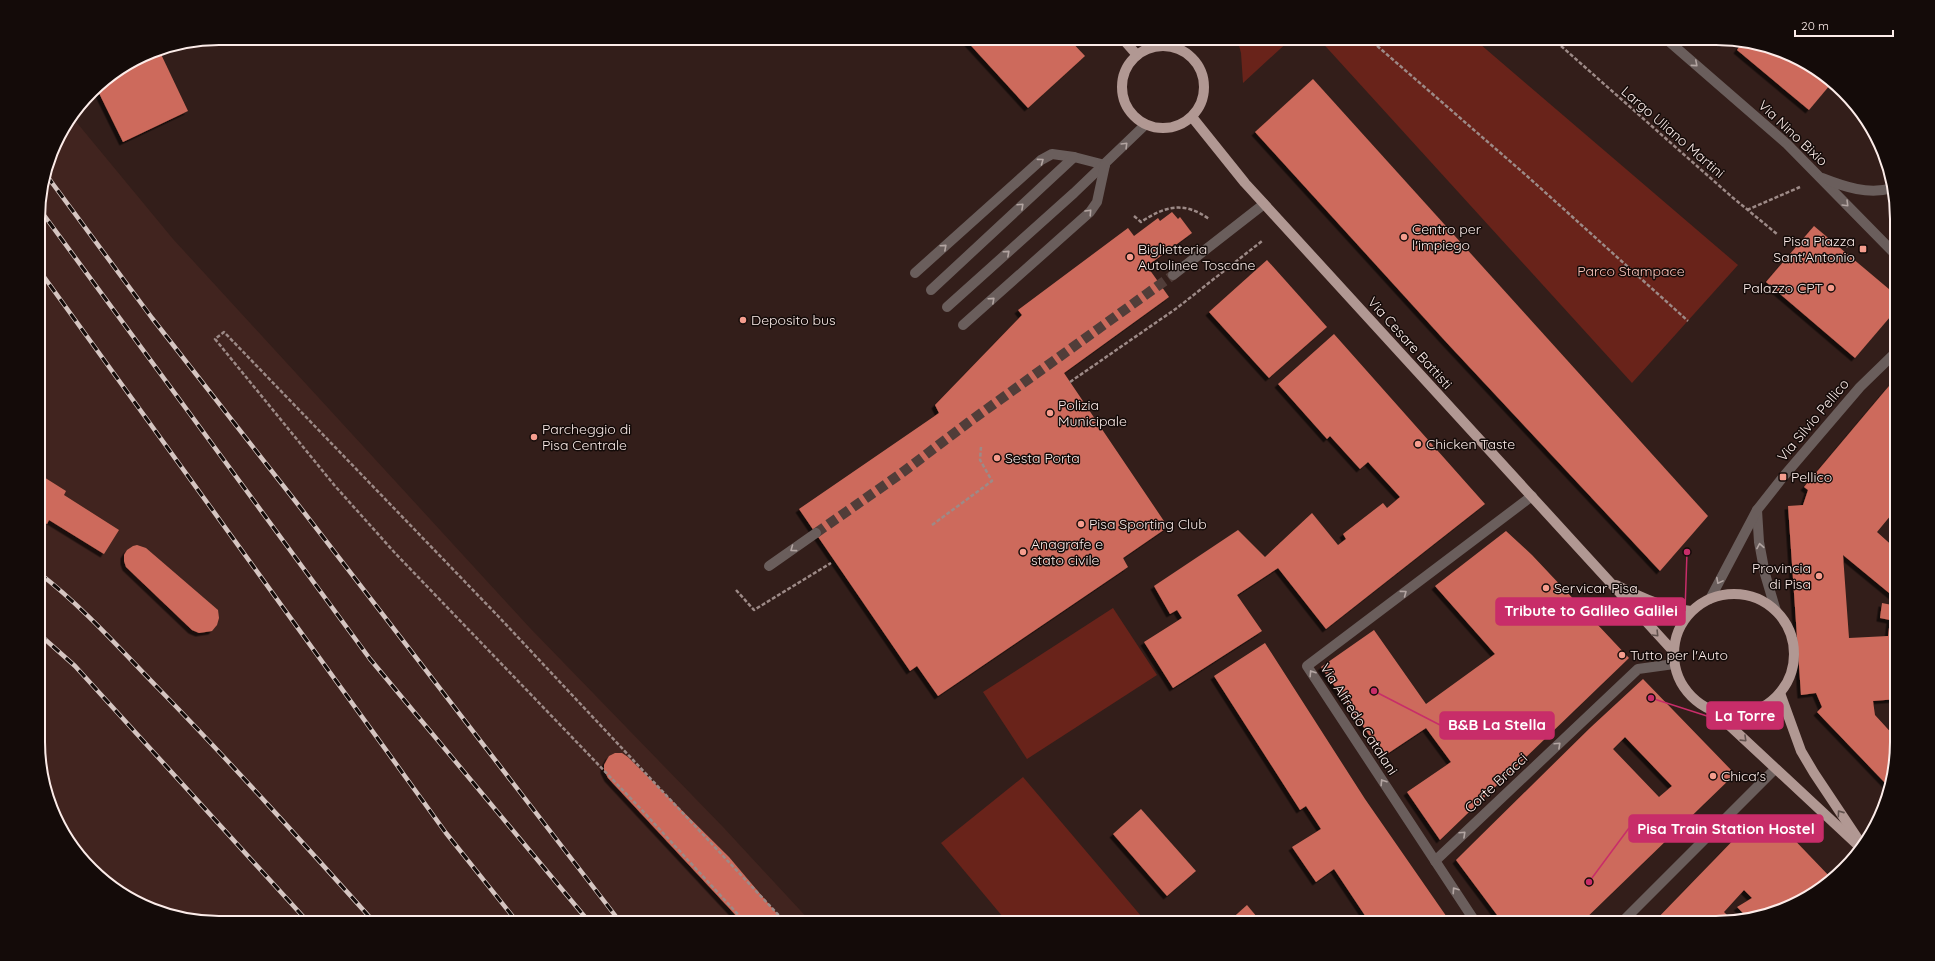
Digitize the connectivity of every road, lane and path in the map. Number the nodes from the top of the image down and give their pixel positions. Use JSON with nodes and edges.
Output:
{"nodes":[{"id":1,"x":1128,"y":45,"type":"edge"},
{"id":2,"x":1376,"y":45,"type":"edge"},
{"id":3,"x":1560,"y":45,"type":"edge"},
{"id":4,"x":1673,"y":45,"type":"edge"},
{"id":5,"x":1137,"y":55,"type":"junction"},
{"id":6,"x":1192,"y":117,"type":"junction"},
{"id":7,"x":1145,"y":125,"type":"junction"},
{"id":8,"x":1074,"y":156,"type":"junction"},
{"id":9,"x":1105,"y":165,"type":"junction"},
{"id":10,"x":1818,"y":176,"type":"junction"},
{"id":11,"x":1888,"y":189,"type":"edge"},
{"id":12,"x":1790,"y":193,"type":"dead end"},
{"id":13,"x":1264,"y":204,"type":"junction"},
{"id":14,"x":1747,"y":210,"type":"junction"},
{"id":15,"x":1134,"y":216,"type":"dead end"},
{"id":16,"x":1211,"y":221,"type":"dead end"},
{"id":17,"x":1776,"y":234,"type":"dead end"},
{"id":18,"x":1262,"y":241,"type":"dead end"},
{"id":19,"x":1849,"y":243,"type":"dead end"},
{"id":20,"x":1846,"y":247,"type":"dead end"},
{"id":21,"x":1890,"y":249,"type":"edge"},
{"id":22,"x":915,"y":273,"type":"dead end"},
{"id":23,"x":1173,"y":275,"type":"tunnel mouth"},
{"id":24,"x":931,"y":290,"type":"dead end"},
{"id":25,"x":947,"y":307,"type":"dead end"},
{"id":26,"x":1688,"y":321,"type":"dead end"},
{"id":27,"x":963,"y":326,"type":"dead end"},
{"id":28,"x":1890,"y":358,"type":"edge"},
{"id":29,"x":1070,"y":382,"type":"dead end"},
{"id":30,"x":981,"y":447,"type":"dead end"},
{"id":31,"x":1532,"y":496,"type":"junction"},
{"id":32,"x":1758,"y":510,"type":"junction"},
{"id":33,"x":932,"y":525,"type":"dead end"},
{"id":34,"x":816,"y":533,"type":"tunnel mouth"},
{"id":35,"x":831,"y":563,"type":"dead end"},
{"id":36,"x":769,"y":566,"type":"dead end"},
{"id":37,"x":1612,"y":584,"type":"junction"},
{"id":38,"x":736,"y":590,"type":"dead end"},
{"id":39,"x":1710,"y":599,"type":"junction"},
{"id":40,"x":1691,"y":611,"type":"junction"},
{"id":41,"x":1776,"y":611,"type":"junction"},
{"id":42,"x":1673,"y":651,"type":"junction"},
{"id":43,"x":1674,"y":664,"type":"junction"},
{"id":44,"x":1780,"y":693,"type":"junction"},
{"id":45,"x":1715,"y":712,"type":"junction"},
{"id":46,"x":1775,"y":769,"type":"junction"},
{"id":47,"x":1860,"y":840,"type":"edge"},
{"id":48,"x":1857,"y":844,"type":"edge"},
{"id":49,"x":1435,"y":861,"type":"junction"},
{"id":50,"x":740,"y":916,"type":"edge"},
{"id":51,"x":779,"y":916,"type":"edge"},
{"id":52,"x":1471,"y":916,"type":"edge"},
{"id":53,"x":1628,"y":916,"type":"edge"}],
"edges":[{"from":1,"to":5,"type":"main road"},
{"from":2,"to":26,"type":"path"},
{"from":3,"to":14,"type":"path","name":"Largo Uliano Martini"},
{"from":4,"to":10,"type":"street","name":"Via Nino Bixio","one_way":true},
{"from":5,"to":6,"type":"main road"},
{"from":5,"to":7,"type":"main road"},
{"from":6,"to":7,"type":"main road"},
{"from":6,"to":13,"type":"main road","name":"Via Cesare Battisti"},
{"from":9,"to":7,"type":"street","one_way":true},
{"from":8,"to":9,"type":"street"},
{"from":22,"to":8,"type":"street","one_way":true},
{"from":24,"to":8,"type":"street","one_way":true},
{"from":25,"to":9,"type":"street","one_way":true},
{"from":27,"to":9,"type":"street","one_way":true},
{"from":10,"to":11,"type":"street"},
{"from":10,"to":21,"type":"street","name":"Via Nino Bixio","one_way":true},
{"from":12,"to":14,"type":"path"},
{"from":13,"to":23,"type":"street"},
{"from":13,"to":31,"type":"main road","name":"Via Cesare Battisti"},
{"from":14,"to":17,"type":"path","name":"Largo Uliano Martini"},
{"from":15,"to":16,"type":"path"},
{"from":18,"to":29,"type":"path"},
{"from":19,"to":20,"type":"path"},
{"from":28,"to":32,"type":"street","name":"Via Silvio Pellico"},
{"from":30,"to":33,"type":"path"},
{"from":31,"to":37,"type":"main road","name":"Via Cesare Battisti"},
{"from":49,"to":31,"type":"street","name":"Via Alfredo Catalani","one_way":true},
{"from":32,"to":39,"type":"street","name":"Via Silvio Pellico","one_way":true},
{"from":41,"to":32,"type":"street","one_way":true},
{"from":34,"to":36,"type":"street","one_way":true},
{"from":35,"to":38,"type":"path"},
{"from":37,"to":40,"type":"main road","name":"Via Cesare Battisti"},
{"from":37,"to":42,"type":"main road","name":"Via Cesare Battisti","one_way":true},
{"from":39,"to":40,"type":"main road"},
{"from":39,"to":41,"type":"main road"},
{"from":40,"to":42,"type":"main road"},
{"from":41,"to":44,"type":"main road"},
{"from":42,"to":43,"type":"main road"},
{"from":43,"to":45,"type":"main road"},
{"from":49,"to":43,"type":"street","name":"Corte Bracci","one_way":true},
{"from":44,"to":45,"type":"main road"},
{"from":47,"to":44,"type":"main road","one_way":true},
{"from":45,"to":46,"type":"main road","one_way":true},
{"from":46,"to":48,"type":"main road"},
{"from":46,"to":53,"type":"street"},
{"from":52,"to":49,"type":"street","name":"Via Alfredo Catalani","one_way":true},
{"from":50,"to":51,"type":"path"}]}
